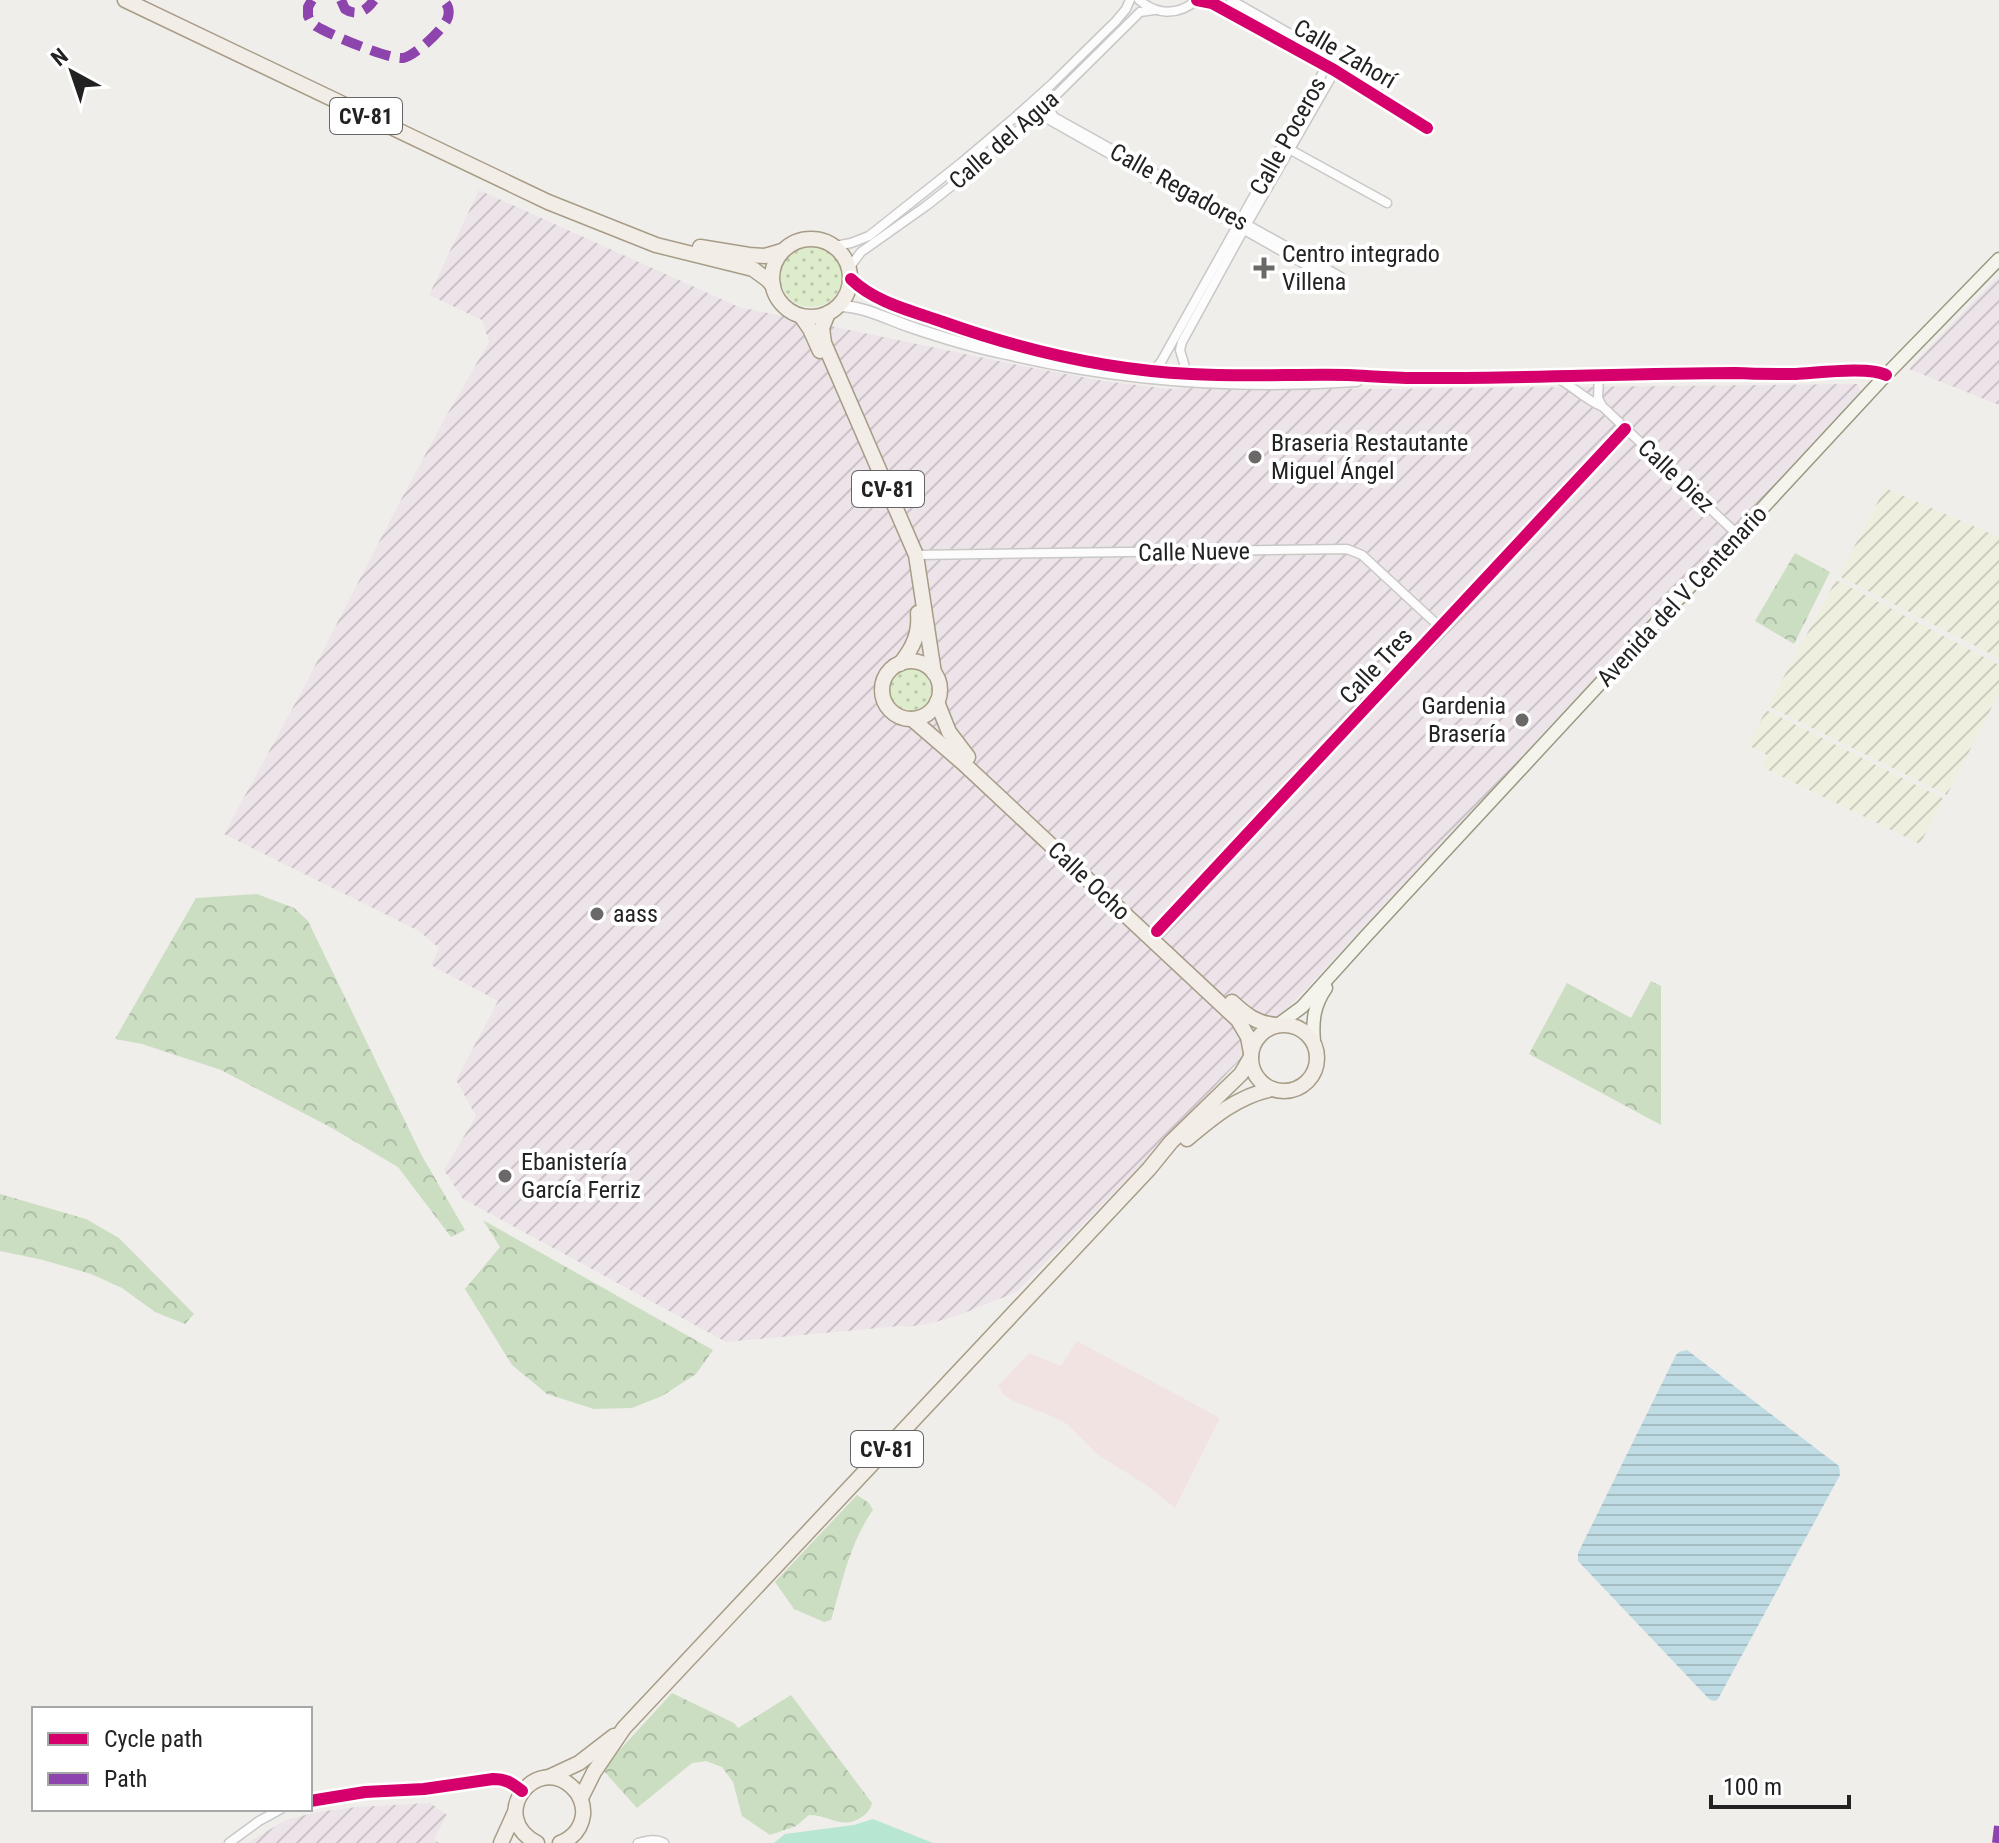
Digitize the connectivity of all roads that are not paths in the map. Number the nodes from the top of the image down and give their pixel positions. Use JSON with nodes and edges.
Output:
{"nodes":[{"id":1,"x":125,"y":0,"type":"edge"},
{"id":2,"x":1130,"y":0,"type":"edge"},
{"id":3,"x":1139,"y":0,"type":"edge"},
{"id":4,"x":1197,"y":0,"type":"edge"},
{"id":5,"x":1231,"y":0,"type":"edge"},
{"id":6,"x":1154,"y":10,"type":"junction"},
{"id":7,"x":1333,"y":66,"type":"junction"},
{"id":8,"x":1380,"y":85,"type":"dead end"},
{"id":9,"x":1047,"y":105,"type":"junction"},
{"id":10,"x":1035,"y":116,"type":"junction"},
{"id":11,"x":1427,"y":128,"type":"dead end"},
{"id":12,"x":1289,"y":149,"type":"junction"},
{"id":13,"x":1387,"y":203,"type":"dead end"},
{"id":14,"x":1242,"y":226,"type":"junction"},
{"id":15,"x":610,"y":227,"type":"junction"},
{"id":16,"x":835,"y":246,"type":"junction"},
{"id":17,"x":782,"y":251,"type":"junction"},
{"id":18,"x":1999,"y":259,"type":"edge"},
{"id":19,"x":850,"y":273,"type":"junction"},
{"id":20,"x":773,"y":286,"type":"junction"},
{"id":21,"x":833,"y":310,"type":"junction"},
{"id":22,"x":801,"y":316,"type":"junction"},
{"id":23,"x":1153,"y":371,"type":"junction"},
{"id":24,"x":1187,"y":374,"type":"junction"},
{"id":25,"x":1551,"y":375,"type":"junction"},
{"id":26,"x":1599,"y":375,"type":"junction"},
{"id":27,"x":1886,"y":375,"type":"junction"},
{"id":28,"x":1411,"y":378,"type":"junction"},
{"id":29,"x":1602,"y":406,"type":"junction"},
{"id":30,"x":1625,"y":429,"type":"junction"},
{"id":31,"x":1739,"y":536,"type":"junction"},
{"id":32,"x":916,"y":555,"type":"junction"},
{"id":33,"x":1441,"y":628,"type":"junction"},
{"id":34,"x":900,"y":664,"type":"junction"},
{"id":35,"x":934,"y":673,"type":"junction"},
{"id":36,"x":937,"y":702,"type":"junction"},
{"id":37,"x":912,"y":719,"type":"junction"},
{"id":38,"x":1157,"y":931,"type":"junction"},
{"id":39,"x":1367,"y":935,"type":"junction"},
{"id":40,"x":1278,"y":1025,"type":"junction"},
{"id":41,"x":1314,"y":1042,"type":"junction"},
{"id":42,"x":1251,"y":1055,"type":"junction"},
{"id":43,"x":1272,"y":1089,"type":"junction"},
{"id":44,"x":1149,"y":1169,"type":"junction"},
{"id":45,"x":624,"y":1728,"type":"junction"},
{"id":46,"x":549,"y":1777,"type":"junction"},
{"id":47,"x":522,"y":1791,"type":"junction"},
{"id":48,"x":581,"y":1798,"type":"junction"},
{"id":49,"x":312,"y":1801,"type":"edge"},
{"id":50,"x":277,"y":1811,"type":"edge"},
{"id":51,"x":515,"y":1812,"type":"junction"},
{"id":52,"x":571,"y":1840,"type":"edge"},
{"id":53,"x":229,"y":1843,"type":"edge"},
{"id":54,"x":501,"y":1843,"type":"edge"},
{"id":55,"x":537,"y":1843,"type":"edge"},
{"id":56,"x":638,"y":1843,"type":"edge"},
{"id":57,"x":664,"y":1843,"type":"edge"}],
"edges":[{"from":1,"to":15,"type":"main road","number":"CV-81"},
{"from":2,"to":16,"type":"street","name":"Calle del Agua"},
{"from":3,"to":6,"type":"street"},
{"from":4,"to":6,"type":"street"},
{"from":4,"to":7,"type":"street","name":"Calle Zahorí"},
{"from":5,"to":7,"type":"street","name":"Calle Zahorí"},
{"from":6,"to":9,"type":"street","name":"Calle del Agua"},
{"from":7,"to":8,"type":"street","name":"Calle Zahorí"},
{"from":7,"to":11,"type":"street","name":"Calle Zahorí"},
{"from":7,"to":12,"type":"street","name":"Calle Poceros"},
{"from":7,"to":14,"type":"street","name":"Calle Poceros"},
{"from":9,"to":10,"type":"street","name":"Calle del Agua"},
{"from":9,"to":14,"type":"street","name":"Calle Regadores"},
{"from":10,"to":14,"type":"street","name":"Calle Regadores"},
{"from":10,"to":19,"type":"street","name":"Calle del Agua"},
{"from":12,"to":13,"type":"street"},
{"from":12,"to":14,"type":"street","name":"Calle Poceros"},
{"from":14,"to":14,"type":"street","name":"Calle Regadores"},
{"from":14,"to":23,"type":"street","name":"Calle Poceros"},
{"from":14,"to":24,"type":"street","name":"Calle Poceros"},
{"from":15,"to":17,"type":"main road","number":"CV-81"},
{"from":15,"to":20,"type":"main road","number":"CV-81"},
{"from":16,"to":17,"type":"main road"},
{"from":16,"to":19,"type":"main road"},
{"from":17,"to":20,"type":"main road"},
{"from":18,"to":27,"type":"main road","name":"Avenida del V Centenario"},
{"from":19,"to":21,"type":"main road"},
{"from":19,"to":23,"type":"street"},
{"from":20,"to":22,"type":"main road"},
{"from":21,"to":22,"type":"main road"},
{"from":21,"to":28,"type":"street"},
{"from":21,"to":32,"type":"main road","number":"CV-81"},
{"from":22,"to":34,"type":"main road","number":"CV-81"},
{"from":23,"to":24,"type":"street"},
{"from":24,"to":28,"type":"street"},
{"from":25,"to":26,"type":"street"},
{"from":25,"to":28,"type":"street"},
{"from":25,"to":29,"type":"street","name":"Calle Diez"},
{"from":26,"to":27,"type":"street"},
{"from":26,"to":29,"type":"street"},
{"from":27,"to":31,"type":"main road","name":"Avenida del V Centenario"},
{"from":29,"to":30,"type":"street","name":"Calle Diez"},
{"from":30,"to":31,"type":"street","name":"Calle Diez"},
{"from":30,"to":33,"type":"street","name":"Calle Tres"},
{"from":31,"to":39,"type":"main road","name":"Avenida del V Centenario"},
{"from":32,"to":33,"type":"street","name":"Calle Nueve"},
{"from":32,"to":35,"type":"main road","number":"CV-81"},
{"from":33,"to":38,"type":"street","name":"Calle Tres"},
{"from":34,"to":35,"type":"main road"},
{"from":34,"to":37,"type":"main road","number":"CV-81"},
{"from":35,"to":36,"type":"main road","number":"CV-81"},
{"from":36,"to":37,"type":"main road"},
{"from":36,"to":38,"type":"main road","name":"Calle Ocho","number":"CV-81"},
{"from":37,"to":42,"type":"main road","name":"Calle Ocho","number":"CV-81"},
{"from":38,"to":40,"type":"main road","name":"Calle Ocho","number":"CV-81"},
{"from":39,"to":40,"type":"main road","name":"Avenida del V Centenario"},
{"from":39,"to":41,"type":"main road","name":"Avenida del V Centenario"},
{"from":40,"to":41,"type":"main road","number":"CV-81"},
{"from":40,"to":42,"type":"main road","number":"CV-81"},
{"from":41,"to":43,"type":"main road","number":"CV-81"},
{"from":42,"to":43,"type":"main road","number":"CV-81"},
{"from":42,"to":44,"type":"main road","number":"CV-81"},
{"from":43,"to":44,"type":"main road","number":"CV-81"},
{"from":44,"to":45,"type":"main road","number":"CV-81"},
{"from":45,"to":46,"type":"main road","number":"CV-81"},
{"from":45,"to":48,"type":"main road","number":"CV-81"},
{"from":46,"to":47,"type":"main road","number":"CV-81"},
{"from":46,"to":48,"type":"main road"},
{"from":47,"to":49,"type":"street"},
{"from":47,"to":51,"type":"main road"},
{"from":48,"to":52,"type":"main road","number":"CV-81"},
{"from":50,"to":53,"type":"street"},
{"from":51,"to":54,"type":"main road"},
{"from":51,"to":55,"type":"main road"},
{"from":56,"to":57,"type":"street"}]}
